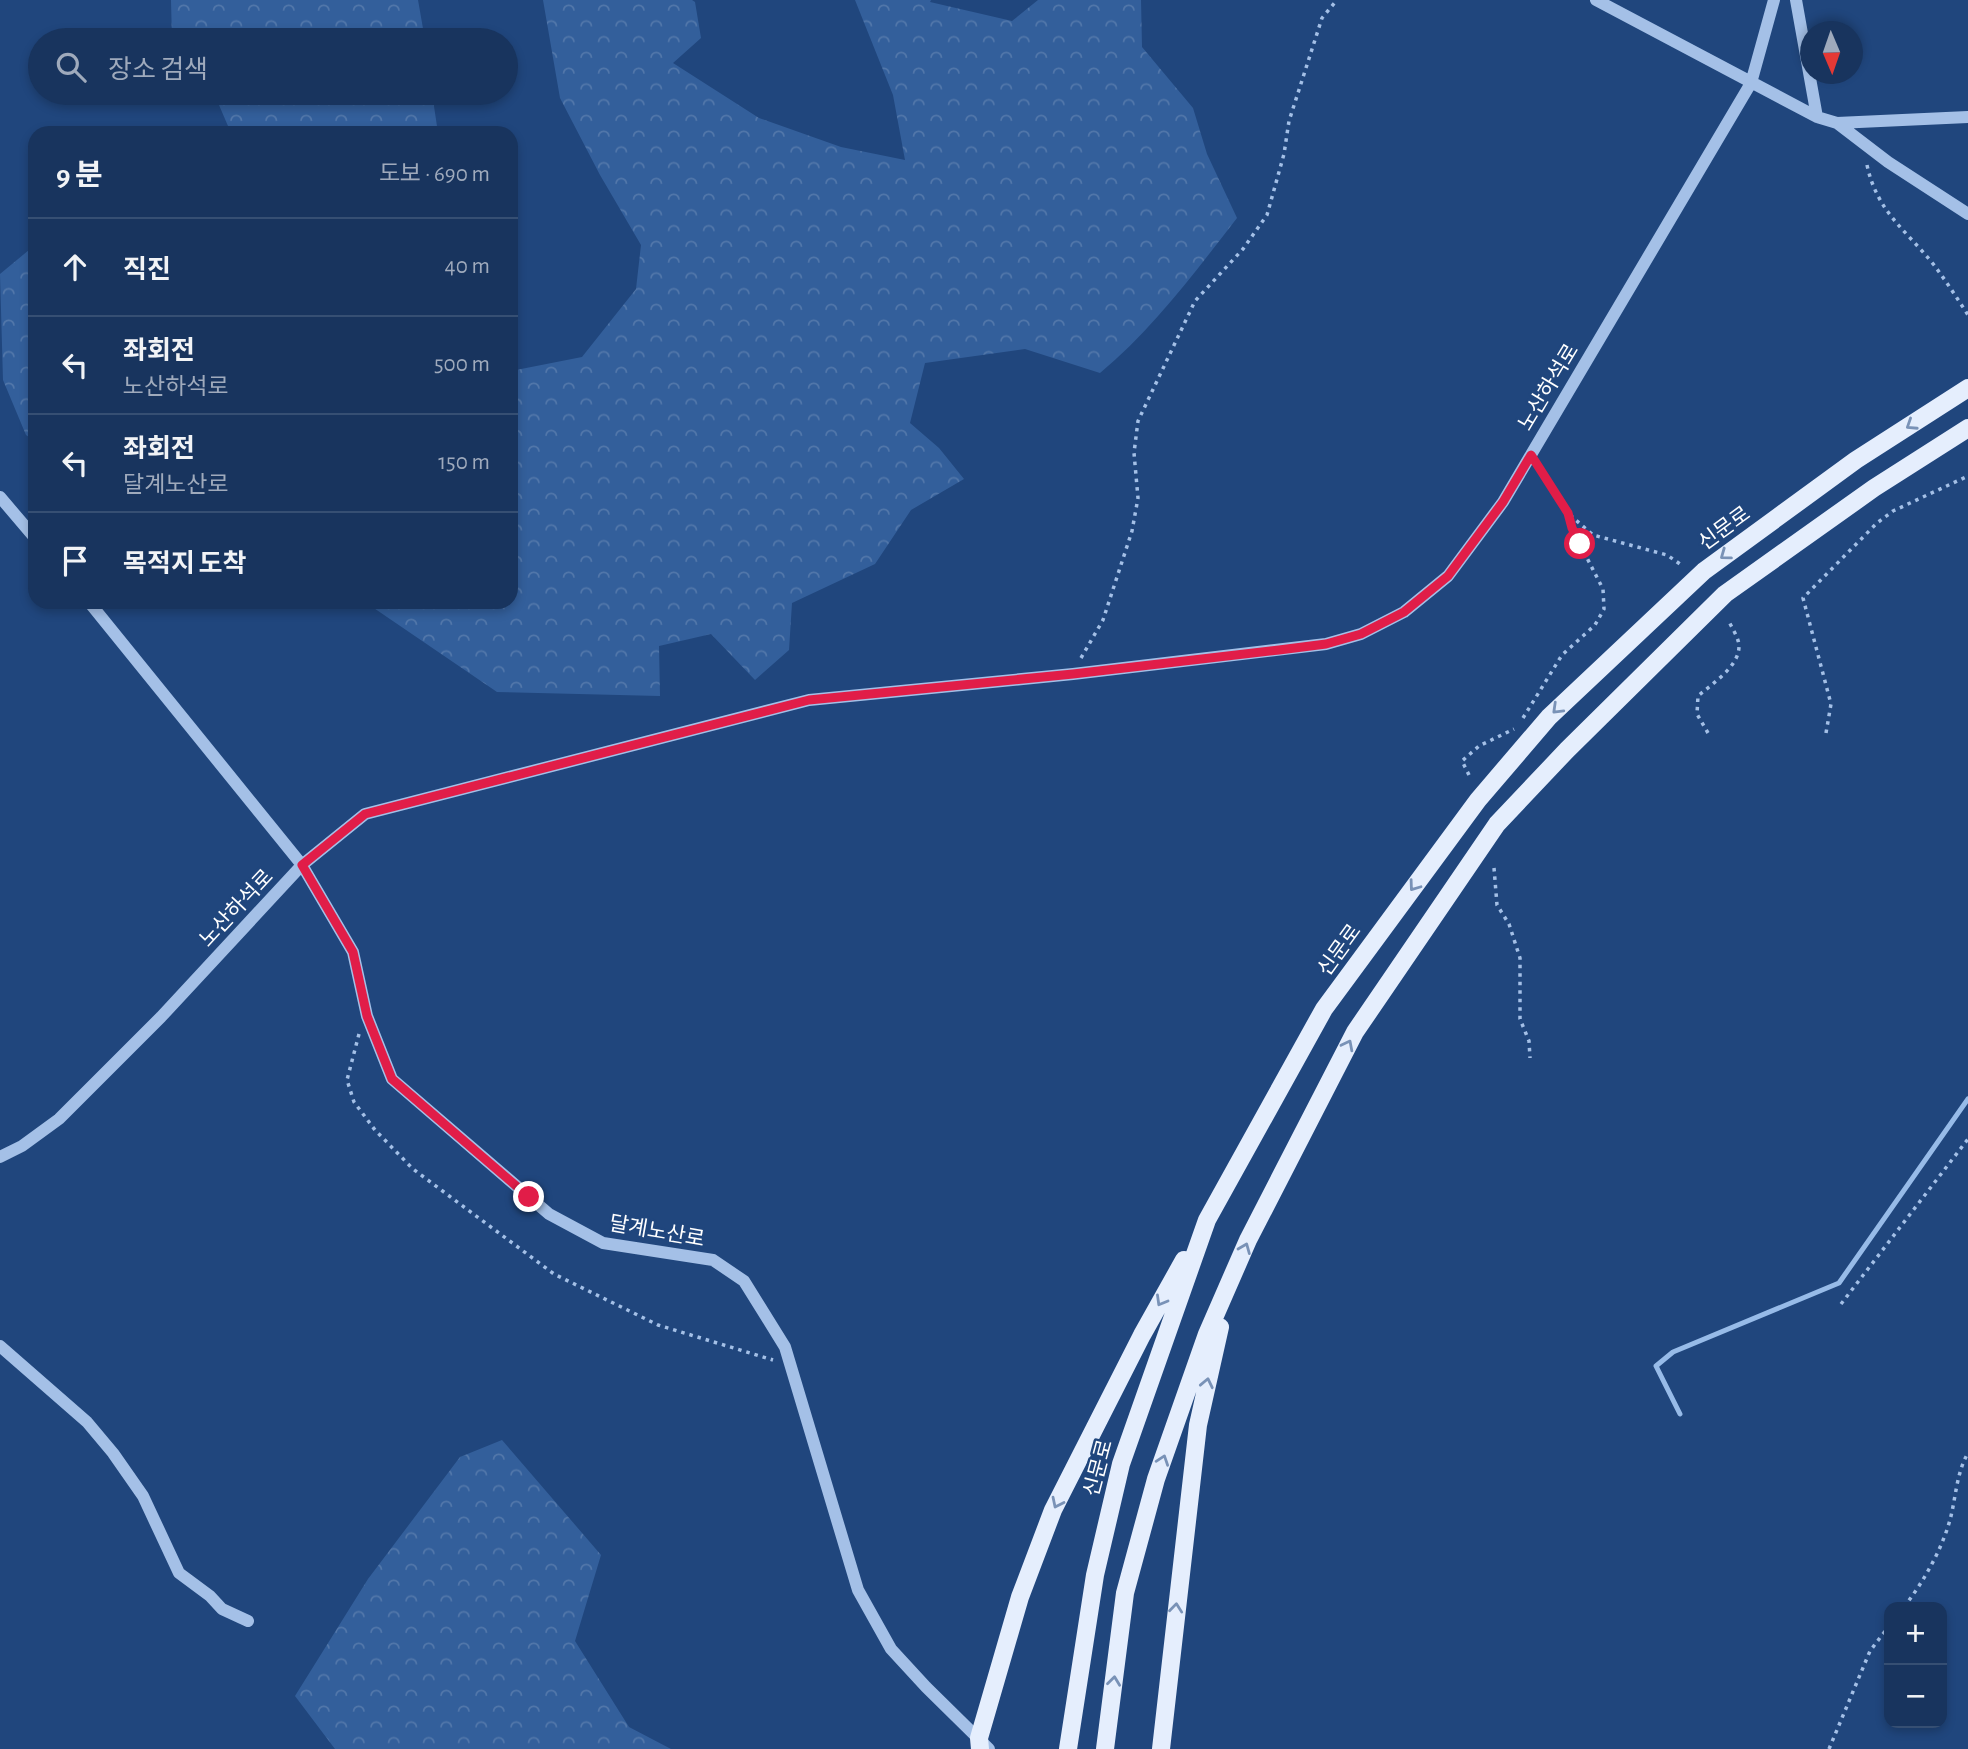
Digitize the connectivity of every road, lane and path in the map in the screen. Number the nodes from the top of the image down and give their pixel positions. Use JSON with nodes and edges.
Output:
{"nodes":[{"id":1,"x":1337,"y":0,"type":"edge"},
{"id":2,"x":1596,"y":0,"type":"edge"},
{"id":3,"x":1774,"y":0,"type":"edge"},
{"id":4,"x":1796,"y":0,"type":"edge"},
{"id":5,"x":1751,"y":83,"type":"junction"},
{"id":6,"x":1817,"y":117,"type":"junction"},
{"id":7,"x":1968,"y":117,"type":"edge"},
{"id":8,"x":1837,"y":123,"type":"junction"},
{"id":9,"x":1862,"y":142,"type":"junction"},
{"id":10,"x":1968,"y":214,"type":"edge"},
{"id":11,"x":1968,"y":315,"type":"edge"},
{"id":12,"x":1968,"y":388,"type":"edge"},
{"id":13,"x":1968,"y":428,"type":"edge"},
{"id":14,"x":1531,"y":455,"type":"junction"},
{"id":15,"x":1968,"y":476,"type":"edge"},
{"id":16,"x":0,"y":497,"type":"edge"},
{"id":17,"x":1568,"y":513,"type":"junction"},
{"id":18,"x":28,"y":530,"type":"edge"},
{"id":19,"x":1680,"y":564,"type":"dead end"},
{"id":20,"x":95,"y":609,"type":"edge"},
{"id":21,"x":1728,"y":619,"type":"dead end"},
{"id":22,"x":1073,"y":674,"type":"junction"},
{"id":23,"x":1709,"y":733,"type":"dead end"},
{"id":24,"x":1826,"y":733,"type":"dead end"},
{"id":25,"x":1469,"y":775,"type":"dead end"},
{"id":26,"x":302,"y":865,"type":"junction"},
{"id":27,"x":1494,"y":868,"type":"dead end"},
{"id":28,"x":367,"y":1016,"type":"junction"},
{"id":29,"x":1530,"y":1058,"type":"dead end"},
{"id":30,"x":1968,"y":1139,"type":"edge"},
{"id":31,"x":0,"y":1157,"type":"edge"},
{"id":32,"x":1207,"y":1220,"type":"junction"},
{"id":33,"x":1232,"y":1278,"type":"junction"},
{"id":34,"x":1841,"y":1304,"type":"dead end"},
{"id":35,"x":0,"y":1346,"type":"edge"},
{"id":36,"x":792,"y":1370,"type":"junction"},
{"id":37,"x":1968,"y":1453,"type":"edge"},
{"id":38,"x":1907,"y":1602,"type":"edge"},
{"id":39,"x":248,"y":1621,"type":"dead end"},
{"id":40,"x":1884,"y":1633,"type":"edge"},
{"id":41,"x":983,"y":1745,"type":"edge"},
{"id":42,"x":1068,"y":1749,"type":"edge"},
{"id":43,"x":1105,"y":1749,"type":"edge"},
{"id":44,"x":1161,"y":1749,"type":"edge"},
{"id":45,"x":1829,"y":1749,"type":"edge"}],
"edges":[{"from":1,"to":22,"type":"path"},
{"from":2,"to":5,"type":"street"},
{"from":3,"to":5,"type":"street","name":"노산하석로"},
{"from":4,"to":6,"type":"street"},
{"from":5,"to":6,"type":"street"},
{"from":5,"to":14,"type":"street","name":"노산하석로"},
{"from":6,"to":8,"type":"street"},
{"from":7,"to":8,"type":"street"},
{"from":8,"to":9,"type":"street"},
{"from":9,"to":10,"type":"street"},
{"from":9,"to":11,"type":"path"},
{"from":12,"to":32,"type":"main road","name":"신문로","one_way":true},
{"from":33,"to":13,"type":"main road","one_way":true},
{"from":14,"to":17,"type":"path"},
{"from":14,"to":22,"type":"street","name":"노산하석로"},
{"from":15,"to":24,"type":"path"},
{"from":16,"to":18,"type":"street"},
{"from":17,"to":19,"type":"path"},
{"from":17,"to":25,"type":"path"},
{"from":20,"to":26,"type":"street","name":"달계노산로"},
{"from":21,"to":23,"type":"path"},
{"from":22,"to":26,"type":"street","name":"노산하석로"},
{"from":26,"to":28,"type":"street","name":"달계노산로"},
{"from":26,"to":31,"type":"street","name":"노산하석로"},
{"from":27,"to":29,"type":"path"},
{"from":28,"to":36,"type":"street","name":"달계노산로"},
{"from":28,"to":36,"type":"path"},
{"from":30,"to":34,"type":"path"},
{"from":32,"to":41,"type":"main road","one_way":true},
{"from":32,"to":42,"type":"main road","name":"신문로"},
{"from":43,"to":33,"type":"main road","one_way":true},
{"from":44,"to":33,"type":"main road","one_way":true},
{"from":35,"to":39,"type":"street"},
{"from":36,"to":41,"type":"street","name":"달계노산로"},
{"from":37,"to":38,"type":"path"},
{"from":40,"to":45,"type":"path"}]}
